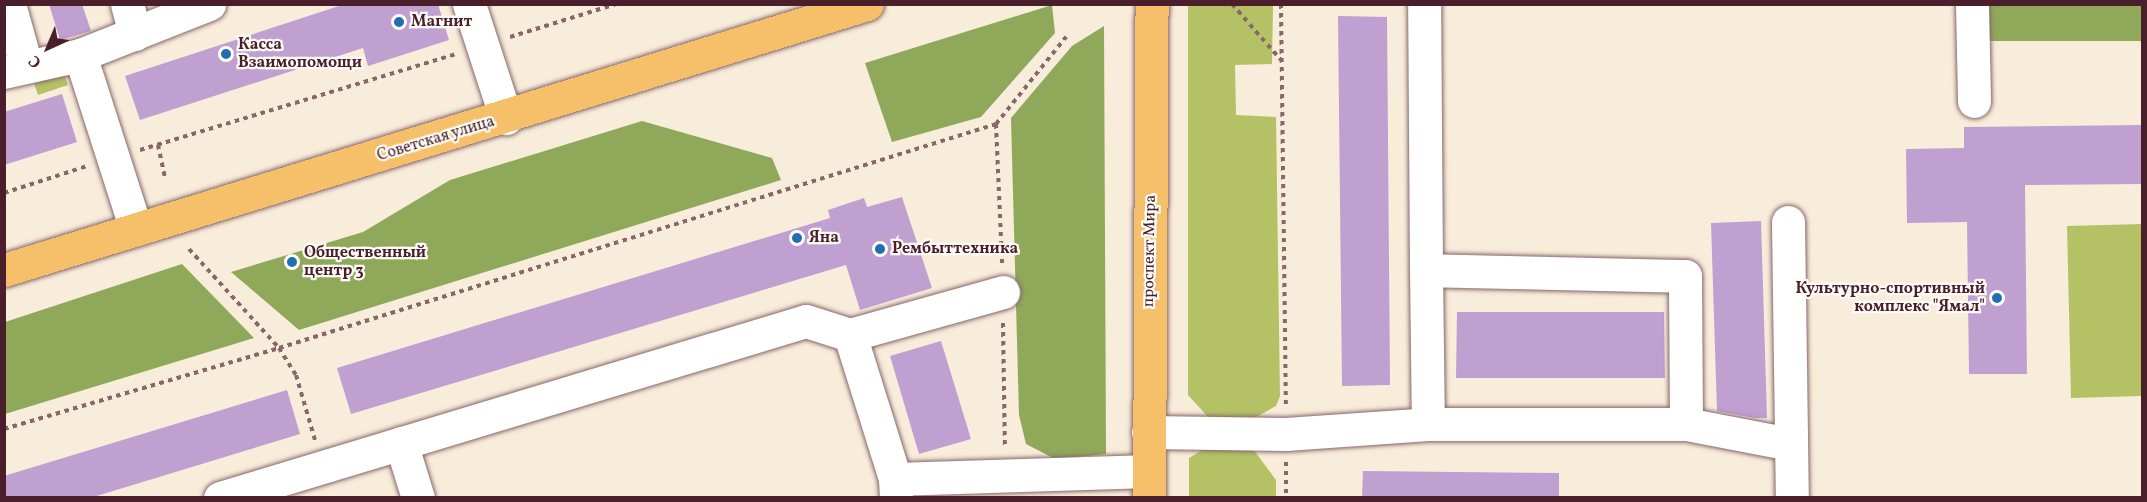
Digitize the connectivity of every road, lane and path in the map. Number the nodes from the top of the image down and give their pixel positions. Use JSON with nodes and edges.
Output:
{"nodes":[{"id":1,"x":9,"y":4,"type":"edge"},
{"id":2,"x":209,"y":4,"type":"edge"},
{"id":3,"x":469,"y":4,"type":"edge"},
{"id":4,"x":616,"y":4,"type":"edge"},
{"id":5,"x":867,"y":4,"type":"edge"},
{"id":6,"x":1152,"y":4,"type":"edge"},
{"id":7,"x":1232,"y":4,"type":"edge"},
{"id":8,"x":1281,"y":4,"type":"edge"},
{"id":9,"x":1424,"y":4,"type":"edge"},
{"id":10,"x":1972,"y":4,"type":"edge"},
{"id":11,"x":131,"y":19,"type":"edge"},
{"id":12,"x":1066,"y":37,"type":"dead end"},
{"id":13,"x":482,"y":46,"type":"junction"},
{"id":14,"x":80,"y":55,"type":"junction"},
{"id":15,"x":1282,"y":60,"type":"junction"},
{"id":16,"x":15,"y":68,"type":"edge"},
{"id":17,"x":1974,"y":101,"type":"dead end"},
{"id":18,"x":506,"y":118,"type":"junction"},
{"id":19,"x":158,"y":145,"type":"junction"},
{"id":20,"x":112,"y":158,"type":"junction"},
{"id":21,"x":165,"y":177,"type":"dead end"},
{"id":22,"x":4,"y":193,"type":"edge"},
{"id":23,"x":1788,"y":222,"type":"dead end"},
{"id":24,"x":136,"y":229,"type":"junction"},
{"id":25,"x":189,"y":249,"type":"dead end"},
{"id":26,"x":4,"y":270,"type":"edge"},
{"id":27,"x":1426,"y":270,"type":"junction"},
{"id":28,"x":1003,"y":292,"type":"dead end"},
{"id":29,"x":850,"y":334,"type":"junction"},
{"id":30,"x":279,"y":348,"type":"junction"},
{"id":31,"x":1428,"y":424,"type":"junction"},
{"id":32,"x":1686,"y":424,"type":"junction"},
{"id":33,"x":4,"y":429,"type":"edge"},
{"id":34,"x":1148,"y":432,"type":"junction"},
{"id":35,"x":1286,"y":434,"type":"junction"},
{"id":36,"x":401,"y":443,"type":"junction"},
{"id":37,"x":1790,"y":444,"type":"junction"},
{"id":38,"x":323,"y":465,"type":"junction"},
{"id":39,"x":1149,"y":484,"type":"edge"},
{"id":40,"x":896,"y":488,"type":"edge"},
{"id":41,"x":220,"y":498,"type":"edge"},
{"id":42,"x":418,"y":498,"type":"edge"},
{"id":43,"x":1286,"y":498,"type":"edge"},
{"id":44,"x":1792,"y":498,"type":"edge"}],
"edges":[{"from":1,"to":16,"type":"lane"},
{"from":2,"to":11,"type":"lane"},
{"from":3,"to":13,"type":"lane"},
{"from":4,"to":13,"type":"path"},
{"from":5,"to":18,"type":"main road","name":"Советская улица"},
{"from":6,"to":34,"type":"main road","name":"проспект Мира"},
{"from":7,"to":15,"type":"path"},
{"from":8,"to":15,"type":"path"},
{"from":9,"to":27,"type":"lane"},
{"from":10,"to":17,"type":"lane"},
{"from":11,"to":14,"type":"lane"},
{"from":12,"to":30,"type":"path"},
{"from":13,"to":18,"type":"lane"},
{"from":13,"to":19,"type":"path"},
{"from":14,"to":16,"type":"lane"},
{"from":14,"to":20,"type":"lane"},
{"from":15,"to":35,"type":"path"},
{"from":18,"to":24,"type":"main road","name":"Советская улица"},
{"from":19,"to":20,"type":"path"},
{"from":19,"to":21,"type":"path"},
{"from":20,"to":22,"type":"path"},
{"from":20,"to":24,"type":"lane"},
{"from":23,"to":37,"type":"lane"},
{"from":24,"to":26,"type":"main road","name":"Советская улица"},
{"from":25,"to":30,"type":"path"},
{"from":27,"to":31,"type":"lane"},
{"from":27,"to":32,"type":"lane"},
{"from":28,"to":29,"type":"lane"},
{"from":29,"to":36,"type":"lane"},
{"from":29,"to":40,"type":"lane"},
{"from":30,"to":33,"type":"path"},
{"from":30,"to":38,"type":"path"},
{"from":31,"to":32,"type":"lane"},
{"from":31,"to":35,"type":"lane"},
{"from":32,"to":37,"type":"lane"},
{"from":34,"to":35,"type":"lane"},
{"from":34,"to":39,"type":"main road","name":"проспект Мира"},
{"from":35,"to":43,"type":"path"},
{"from":36,"to":38,"type":"lane"},
{"from":36,"to":42,"type":"lane"},
{"from":37,"to":44,"type":"lane"},
{"from":38,"to":41,"type":"lane"},
{"from":39,"to":40,"type":"lane"}]}
